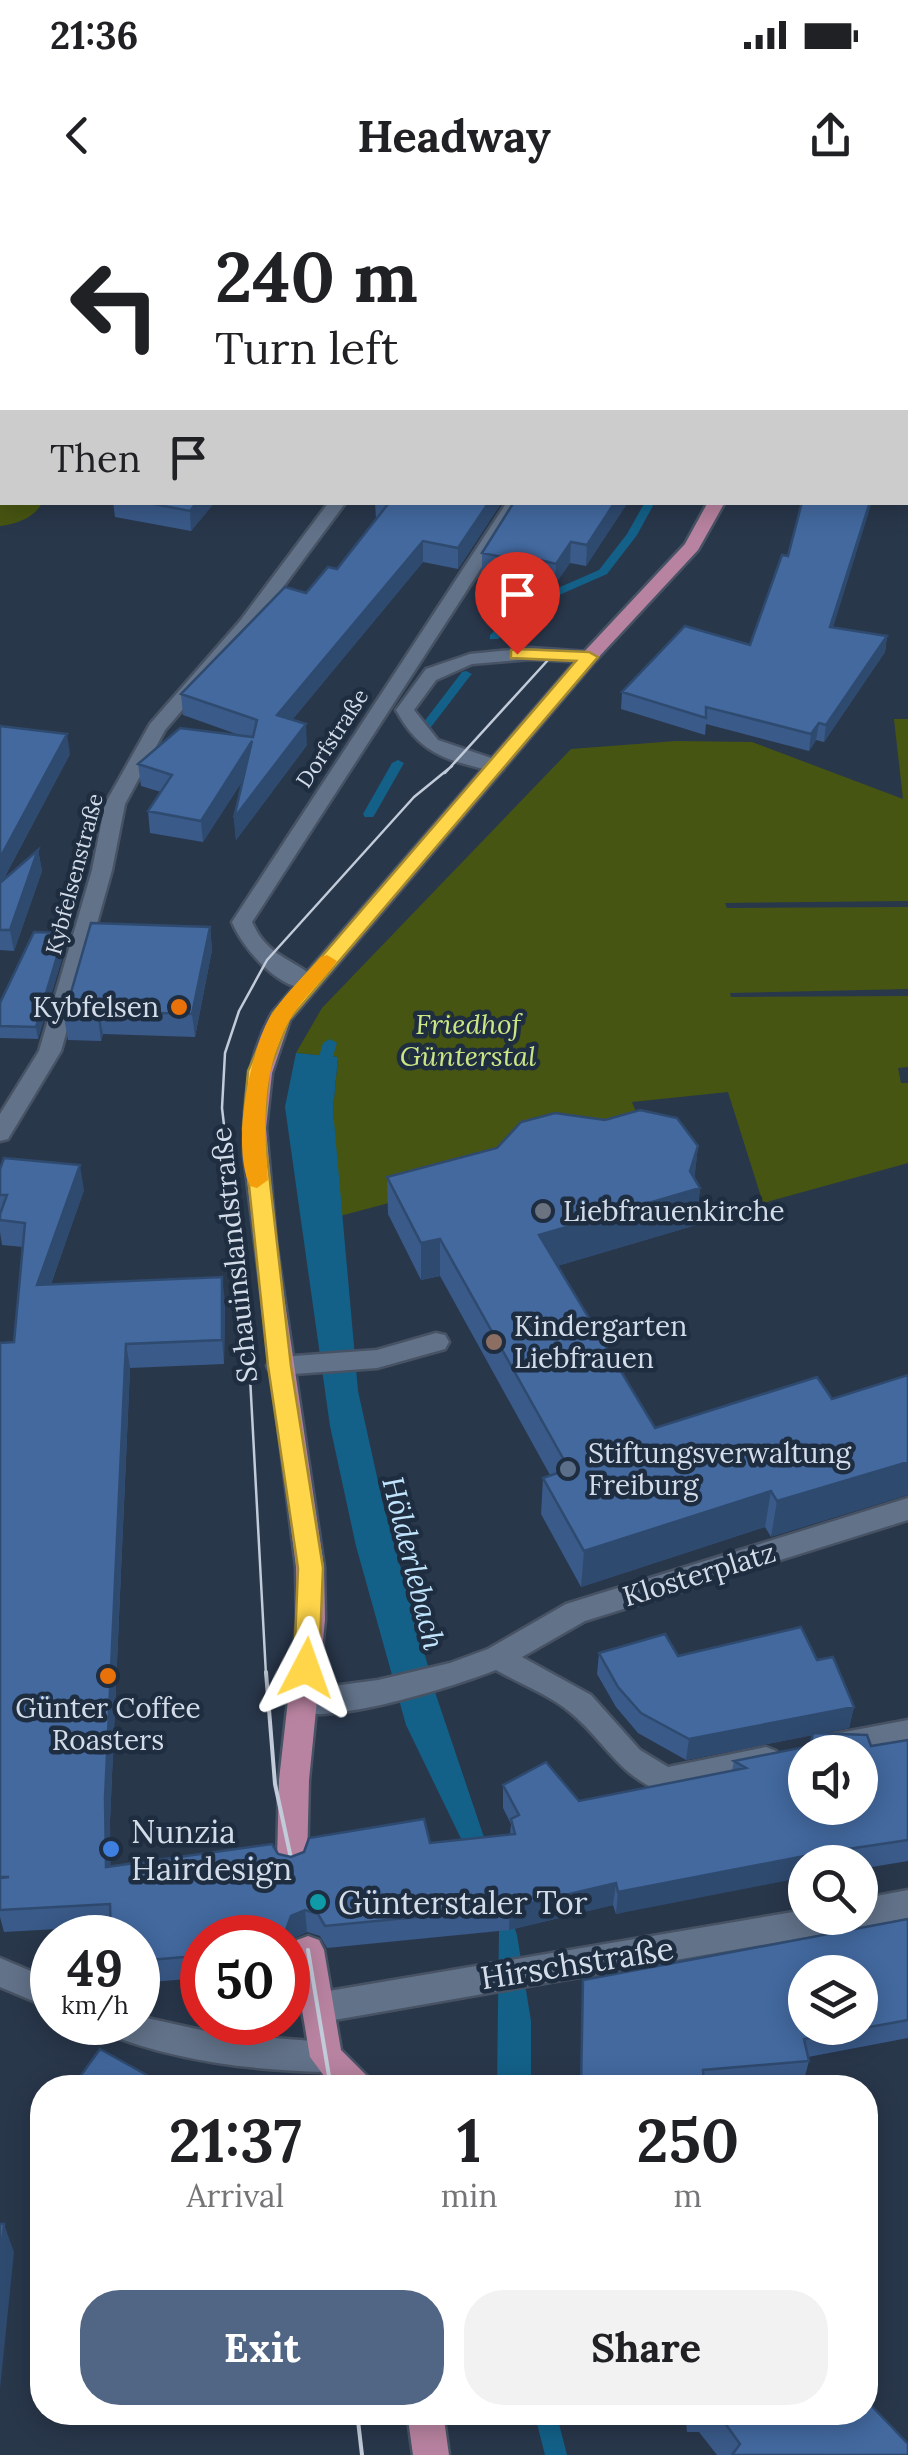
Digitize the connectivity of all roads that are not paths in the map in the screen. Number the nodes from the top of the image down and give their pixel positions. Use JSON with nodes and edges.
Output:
{"nodes":[{"id":1,"x":336,"y":505,"type":"edge"},
{"id":2,"x":514,"y":505,"type":"edge"},
{"id":3,"x":714,"y":505,"type":"edge"},
{"id":4,"x":589,"y":657,"type":"junction"},
{"id":5,"x":496,"y":766,"type":"junction"},
{"id":6,"x":309,"y":983,"type":"junction"},
{"id":7,"x":0,"y":1133,"type":"edge"},
{"id":8,"x":436,"y":1342,"type":"dead end"},
{"id":9,"x":280,"y":1366,"type":"junction"},
{"id":10,"x":908,"y":1509,"type":"edge"},
{"id":11,"x":498,"y":1657,"type":"junction"},
{"id":12,"x":304,"y":1702,"type":"junction"},
{"id":13,"x":908,"y":1732,"type":"edge"},
{"id":14,"x":878,"y":1738,"type":"edge"},
{"id":15,"x":788,"y":1755,"type":"edge"},
{"id":16,"x":292,"y":1864,"type":"edge"},
{"id":17,"x":908,"y":1904,"type":"edge"},
{"id":18,"x":878,"y":1910,"type":"edge"},
{"id":19,"x":788,"y":1927,"type":"edge"},
{"id":20,"x":310,"y":1962,"type":"edge"},
{"id":21,"x":0,"y":1972,"type":"edge"},
{"id":22,"x":30,"y":1985,"type":"edge"},
{"id":23,"x":318,"y":2008,"type":"junction"},
{"id":24,"x":160,"y":2038,"type":"edge"},
{"id":25,"x":326,"y":2057,"type":"junction"},
{"id":26,"x":343,"y":2075,"type":"edge"},
{"id":27,"x":428,"y":2425,"type":"edge"},
{"id":28,"x":431,"y":2455,"type":"edge"}],
"edges":[{"from":1,"to":7,"type":"street","name":"Kybfelsenstraße"},
{"from":2,"to":6,"type":"street","name":"Dorfstraße"},
{"from":3,"to":4,"type":"main road","name":"Schauinslandstraße"},
{"from":4,"to":5,"type":"main road","name":"Schauinslandstraße"},
{"from":4,"to":5,"type":"street"},
{"from":5,"to":6,"type":"main road","name":"Schauinslandstraße"},
{"from":6,"to":9,"type":"main road","name":"Schauinslandstraße"},
{"from":8,"to":9,"type":"street"},
{"from":9,"to":12,"type":"main road","name":"Schauinslandstraße"},
{"from":10,"to":11,"type":"street","name":"Klosterplatz"},
{"from":11,"to":12,"type":"street","name":"Klosterplatz"},
{"from":11,"to":15,"type":"street"},
{"from":12,"to":16,"type":"main road","name":"Schauinslandstraße"},
{"from":13,"to":14,"type":"street"},
{"from":17,"to":18,"type":"street"},
{"from":19,"to":23,"type":"street","name":"Hirschstraße"},
{"from":20,"to":23,"type":"main road"},
{"from":21,"to":22,"type":"street"},
{"from":23,"to":25,"type":"main road"},
{"from":24,"to":25,"type":"street"},
{"from":25,"to":26,"type":"main road"},
{"from":27,"to":28,"type":"main road"}]}
